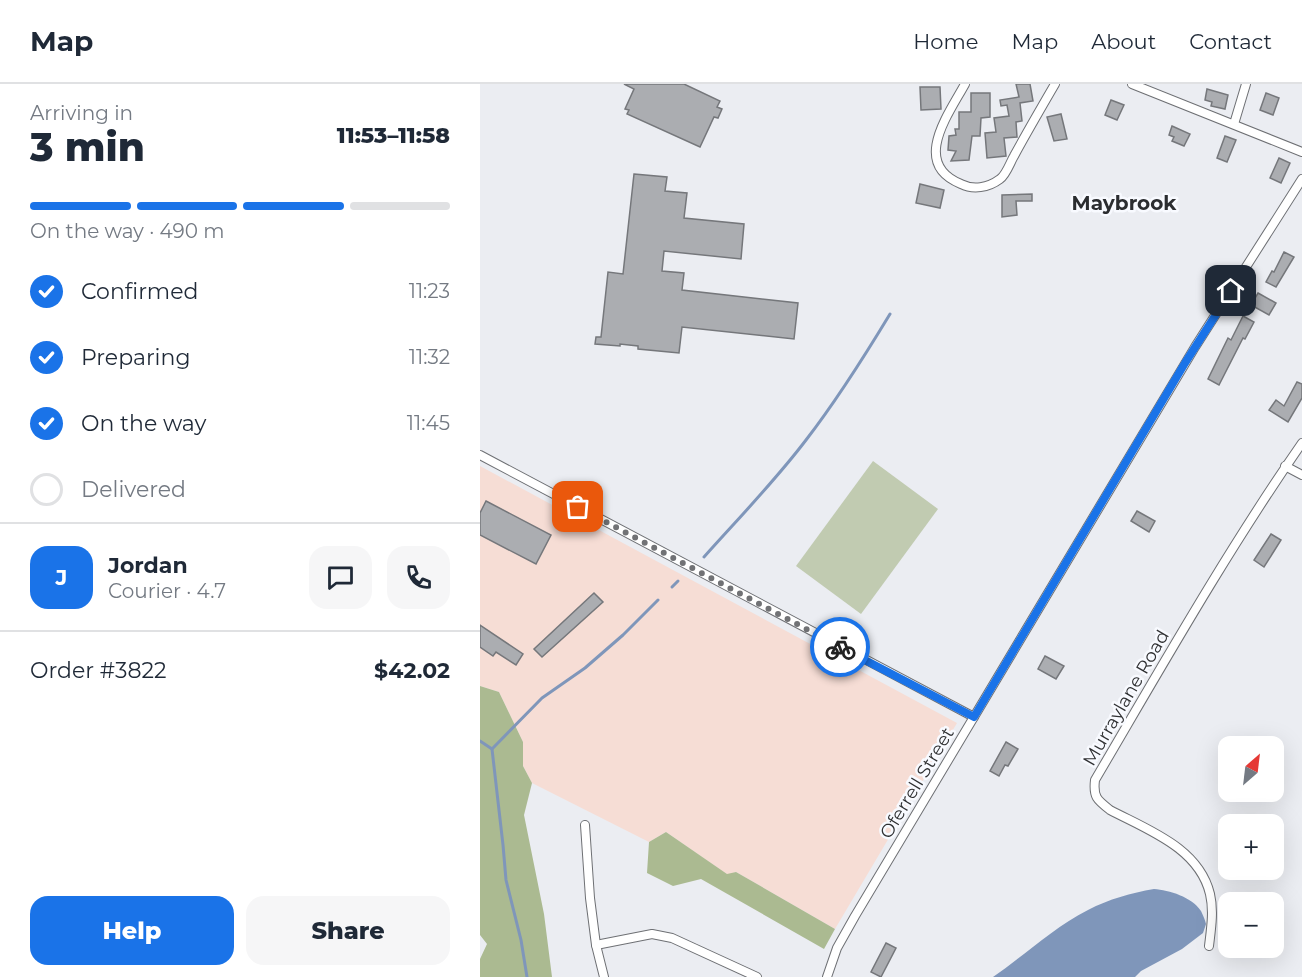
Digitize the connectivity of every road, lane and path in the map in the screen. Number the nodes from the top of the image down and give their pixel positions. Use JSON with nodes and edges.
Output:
{"nodes":[{"id":1,"x":965,"y":84,"type":"edge"},
{"id":2,"x":1054,"y":84,"type":"edge"},
{"id":3,"x":1132,"y":84,"type":"edge"},
{"id":4,"x":1246,"y":84,"type":"edge"},
{"id":5,"x":1234,"y":124,"type":"junction"},
{"id":6,"x":1302,"y":152,"type":"edge"},
{"id":7,"x":1302,"y":179,"type":"edge"},
{"id":8,"x":1302,"y":442,"type":"edge"},
{"id":9,"x":480,"y":455,"type":"edge"},
{"id":10,"x":1286,"y":466,"type":"junction"},
{"id":11,"x":1302,"y":475,"type":"edge"},
{"id":12,"x":974,"y":717,"type":"junction"},
{"id":13,"x":585,"y":825,"type":"dead end"},
{"id":14,"x":596,"y":945,"type":"junction"},
{"id":15,"x":1209,"y":946,"type":"dead end"},
{"id":16,"x":604,"y":977,"type":"edge"},
{"id":17,"x":757,"y":977,"type":"edge"},
{"id":18,"x":827,"y":977,"type":"edge"}],
"edges":[{"from":1,"to":2,"type":"street"},
{"from":3,"to":5,"type":"street"},
{"from":4,"to":5,"type":"street"},
{"from":5,"to":6,"type":"street"},
{"from":7,"to":12,"type":"street","name":"Oferrell Street"},
{"from":8,"to":10,"type":"street","name":"Murraylane Road"},
{"from":9,"to":12,"type":"street"},
{"from":10,"to":11,"type":"street"},
{"from":10,"to":15,"type":"street","name":"Murraylane Road"},
{"from":12,"to":18,"type":"street","name":"Oferrell Street"},
{"from":13,"to":14,"type":"street"},
{"from":14,"to":16,"type":"street"},
{"from":14,"to":17,"type":"street"}]}
